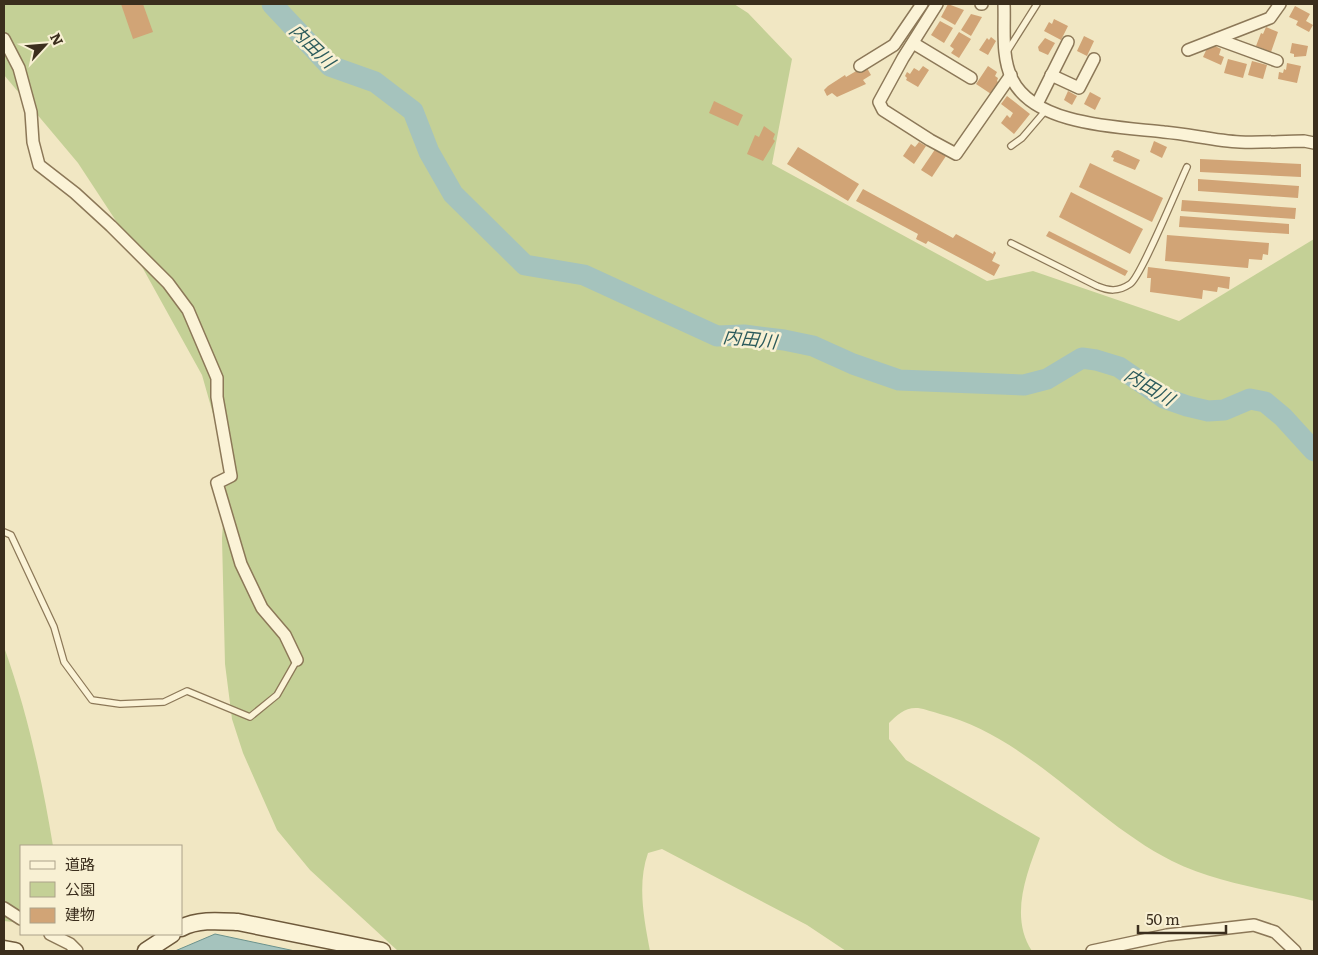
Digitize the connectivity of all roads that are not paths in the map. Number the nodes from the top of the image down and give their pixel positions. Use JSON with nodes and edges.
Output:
{"nodes":[{"id":1,"x":922,"y":4,"type":"edge"},
{"id":2,"x":938,"y":4,"type":"edge"},
{"id":3,"x":1004,"y":4,"type":"edge"},
{"id":4,"x":1037,"y":4,"type":"edge"},
{"id":5,"x":1280,"y":4,"type":"edge"},
{"id":6,"x":4,"y":39,"type":"edge"},
{"id":7,"x":1217,"y":39,"type":"junction"},
{"id":8,"x":1068,"y":42,"type":"dead end"},
{"id":9,"x":913,"y":43,"type":"junction"},
{"id":10,"x":1188,"y":50,"type":"dead end"},
{"id":11,"x":1006,"y":54,"type":"junction"},
{"id":12,"x":1094,"y":59,"type":"dead end"},
{"id":13,"x":1277,"y":60,"type":"dead end"},
{"id":14,"x":860,"y":66,"type":"dead end"},
{"id":15,"x":1011,"y":75,"type":"junction"},
{"id":16,"x":1052,"y":75,"type":"junction"},
{"id":17,"x":971,"y":78,"type":"dead end"},
{"id":18,"x":1042,"y":106,"type":"junction"},
{"id":19,"x":1314,"y":143,"type":"edge"},
{"id":20,"x":1011,"y":146,"type":"dead end"},
{"id":21,"x":1187,"y":167,"type":"dead end"},
{"id":22,"x":1011,"y":244,"type":"dead end"},
{"id":23,"x":4,"y":532,"type":"edge"},
{"id":24,"x":298,"y":660,"type":"joint"},
{"id":25,"x":4,"y":908,"type":"edge"},
{"id":26,"x":20,"y":918,"type":"edge"},
{"id":27,"x":182,"y":928,"type":"edge"},
{"id":28,"x":52,"y":935,"type":"edge"},
{"id":29,"x":170,"y":935,"type":"edge"},
{"id":30,"x":4,"y":949,"type":"edge"},
{"id":31,"x":15,"y":951,"type":"edge"},
{"id":32,"x":77,"y":951,"type":"edge"},
{"id":33,"x":146,"y":951,"type":"edge"},
{"id":34,"x":382,"y":951,"type":"edge"},
{"id":35,"x":1092,"y":951,"type":"edge"},
{"id":36,"x":1295,"y":951,"type":"edge"}],
"edges":[{"from":1,"to":14,"type":"street"},
{"from":2,"to":9,"type":"street"},
{"from":3,"to":11,"type":"street"},
{"from":4,"to":11,"type":"lane"},
{"from":5,"to":7,"type":"street"},
{"from":6,"to":24,"type":"street"},
{"from":7,"to":10,"type":"street"},
{"from":7,"to":13,"type":"street"},
{"from":8,"to":16,"type":"street"},
{"from":9,"to":15,"type":"street"},
{"from":9,"to":17,"type":"street"},
{"from":11,"to":15,"type":"street"},
{"from":12,"to":16,"type":"street"},
{"from":15,"to":18,"type":"street"},
{"from":16,"to":18,"type":"street"},
{"from":18,"to":19,"type":"street"},
{"from":18,"to":20,"type":"lane"},
{"from":21,"to":22,"type":"lane"},
{"from":23,"to":24,"type":"lane"},
{"from":25,"to":26,"type":"street"},
{"from":27,"to":34,"type":"street"},
{"from":28,"to":32,"type":"street"},
{"from":29,"to":33,"type":"street"},
{"from":30,"to":31,"type":"street"},
{"from":35,"to":36,"type":"street"}]}
